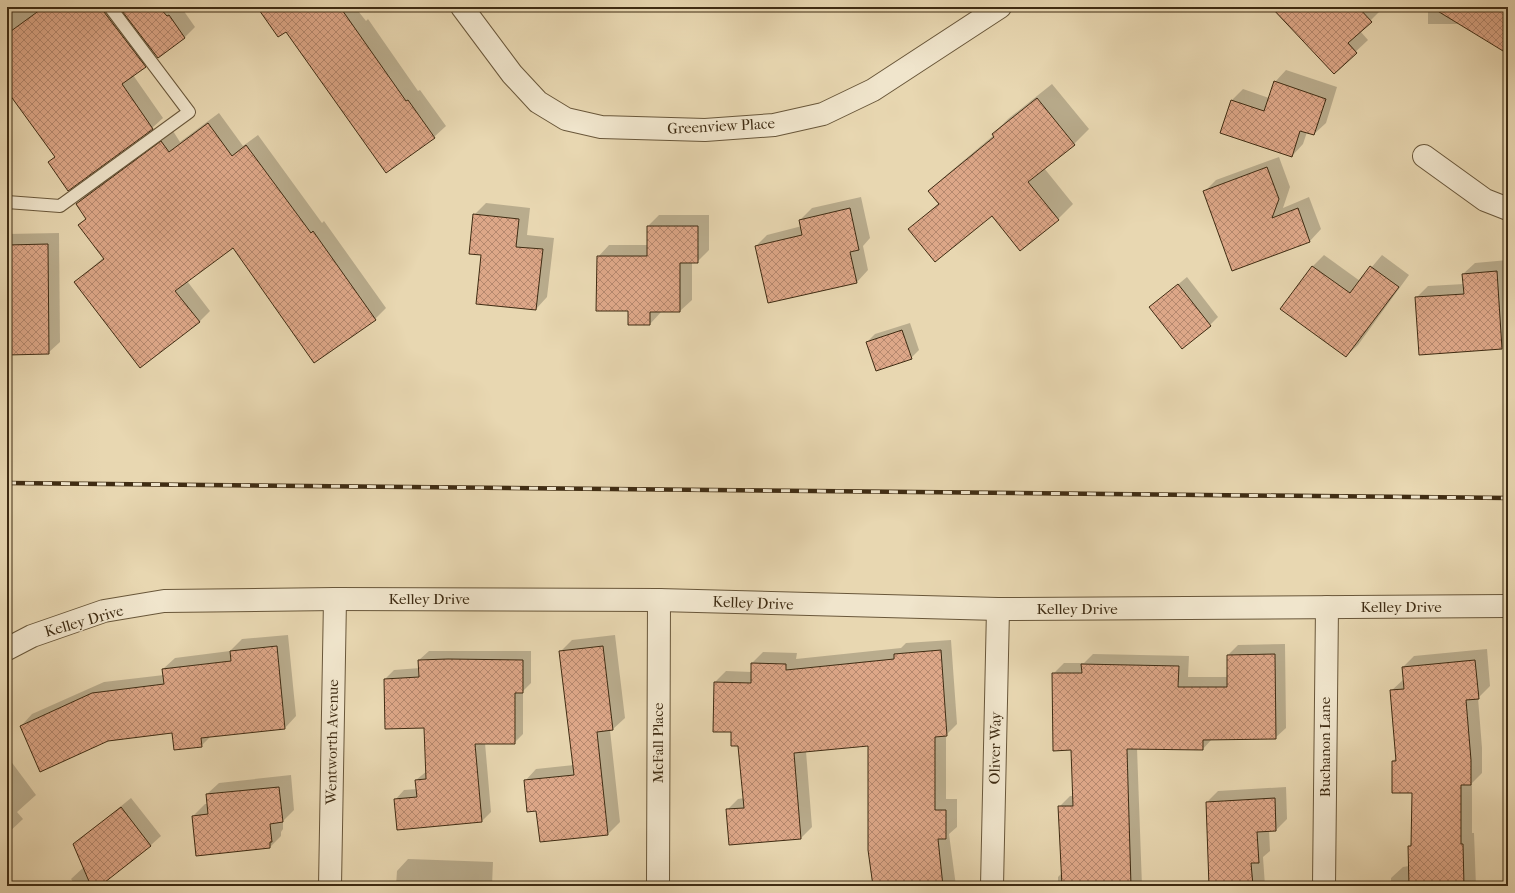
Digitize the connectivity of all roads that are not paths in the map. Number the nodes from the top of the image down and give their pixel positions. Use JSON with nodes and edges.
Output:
{"nodes":[{"id":1,"x":110,"y":7,"type":"edge"},
{"id":2,"x":462,"y":7,"type":"edge"},
{"id":3,"x":1000,"y":7,"type":"edge"},
{"id":4,"x":1424,"y":156,"type":"dead end"},
{"id":5,"x":7,"y":202,"type":"edge"},
{"id":6,"x":1508,"y":209,"type":"edge"},
{"id":7,"x":335,"y":599,"type":"junction"},
{"id":8,"x":659,"y":600,"type":"junction"},
{"id":9,"x":1508,"y":606,"type":"edge"},
{"id":10,"x":1326,"y":607,"type":"junction"},
{"id":11,"x":998,"y":609,"type":"junction"},
{"id":12,"x":7,"y":649,"type":"edge"},
{"id":13,"x":330,"y":886,"type":"edge"},
{"id":14,"x":658,"y":886,"type":"edge"},
{"id":15,"x":992,"y":886,"type":"edge"},
{"id":16,"x":1324,"y":886,"type":"edge"}],
"edges":[{"from":1,"to":5,"type":"lane"},
{"from":2,"to":3,"type":"street","name":"Greenview Place"},
{"from":4,"to":6,"type":"street"},
{"from":7,"to":8,"type":"street","name":"Kelley Drive"},
{"from":7,"to":12,"type":"street","name":"Kelley Drive"},
{"from":7,"to":13,"type":"street","name":"Wentworth Avenue"},
{"from":8,"to":11,"type":"street","name":"Kelley Drive"},
{"from":8,"to":14,"type":"street","name":"McFall Place"},
{"from":9,"to":10,"type":"street","name":"Kelley Drive"},
{"from":10,"to":11,"type":"street","name":"Kelley Drive"},
{"from":10,"to":16,"type":"street","name":"Buchanon Lane"},
{"from":11,"to":15,"type":"street","name":"Oliver Way"}]}
